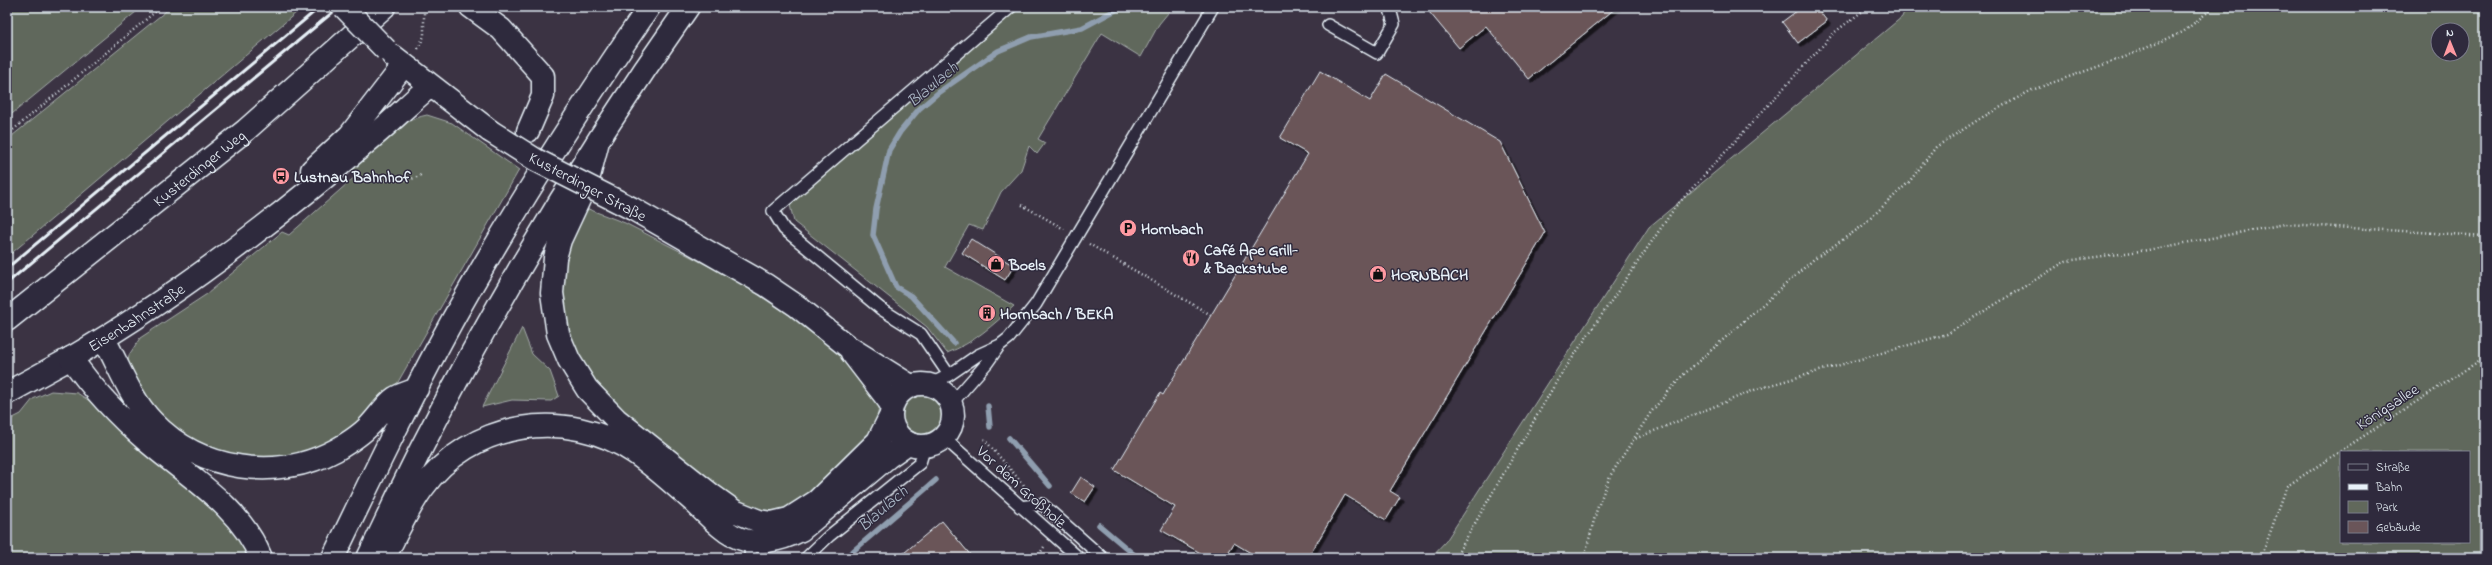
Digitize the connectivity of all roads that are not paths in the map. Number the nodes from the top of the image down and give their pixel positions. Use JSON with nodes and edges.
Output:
{"nodes":[{"id":1,"x":344,"y":7,"type":"edge"},
{"id":2,"x":384,"y":7,"type":"edge"},
{"id":3,"x":471,"y":7,"type":"edge"},
{"id":4,"x":649,"y":7,"type":"edge"},
{"id":5,"x":688,"y":7,"type":"edge"},
{"id":6,"x":1011,"y":7,"type":"edge"},
{"id":7,"x":1213,"y":7,"type":"edge"},
{"id":8,"x":1387,"y":7,"type":"edge"},
{"id":9,"x":1328,"y":25,"type":"dead end"},
{"id":10,"x":403,"y":66,"type":"junction"},
{"id":11,"x":430,"y":86,"type":"junction"},
{"id":12,"x":528,"y":131,"type":"dead end"},
{"id":13,"x":598,"y":141,"type":"junction"},
{"id":14,"x":258,"y":230,"type":"junction"},
{"id":15,"x":7,"y":320,"type":"edge"},
{"id":16,"x":104,"y":339,"type":"junction"},
{"id":17,"x":1000,"y":345,"type":"junction"},
{"id":18,"x":847,"y":346,"type":"junction"},
{"id":19,"x":71,"y":358,"type":"junction"},
{"id":20,"x":949,"y":375,"type":"junction"},
{"id":21,"x":920,"y":385,"type":"junction"},
{"id":22,"x":417,"y":389,"type":"junction"},
{"id":23,"x":7,"y":393,"type":"edge"},
{"id":24,"x":951,"y":404,"type":"junction"},
{"id":25,"x":891,"y":411,"type":"junction"},
{"id":26,"x":926,"y":443,"type":"junction"},
{"id":27,"x":1020,"y":506,"type":"junction"},
{"id":28,"x":826,"y":510,"type":"junction"},
{"id":29,"x":828,"y":536,"type":"junction"},
{"id":30,"x":750,"y":550,"type":"edge"},
{"id":31,"x":261,"y":558,"type":"edge"},
{"id":32,"x":333,"y":558,"type":"edge"},
{"id":33,"x":368,"y":558,"type":"edge"},
{"id":34,"x":384,"y":558,"type":"edge"},
{"id":35,"x":806,"y":558,"type":"edge"},
{"id":36,"x":1079,"y":558,"type":"edge"},
{"id":37,"x":1103,"y":558,"type":"edge"}],
"edges":[{"from":1,"to":10,"type":"main road","name":"Kusterdinger Straße","bridge":true},
{"from":2,"to":15,"type":"main road","name":"Kusterdinger Weg"},
{"from":3,"to":12,"type":"main road"},
{"from":4,"to":22,"type":"main road"},
{"from":5,"to":13,"type":"main road"},
{"from":6,"to":20,"type":"lane"},
{"from":7,"to":17,"type":"lane"},
{"from":8,"to":9,"type":"lane"},
{"from":10,"to":11,"type":"main road","name":"Kusterdinger Straße"},
{"from":10,"to":14,"type":"main road","name":"Eisenbahnstraße"},
{"from":11,"to":14,"type":"main road","name":"Eisenbahnstraße"},
{"from":11,"to":18,"type":"main road","name":"Kusterdinger Straße","bridge":true},
{"from":13,"to":25,"type":"main road"},
{"from":13,"to":33,"type":"main road"},
{"from":14,"to":16,"type":"main road","name":"Eisenbahnstraße"},
{"from":16,"to":19,"type":"main road","name":"Eisenbahnstraße"},
{"from":16,"to":22,"type":"main road"},
{"from":17,"to":20,"type":"lane"},
{"from":17,"to":24,"type":"lane"},
{"from":18,"to":21,"type":"main road","name":"Kusterdinger Straße"},
{"from":18,"to":25,"type":"main road","name":"Kusterdinger Straße"},
{"from":19,"to":23,"type":"main road","name":"Eisenbahnstraße"},
{"from":19,"to":31,"type":"main road"},
{"from":20,"to":21,"type":"lane"},
{"from":21,"to":24,"type":"main road"},
{"from":21,"to":25,"type":"main road"},
{"from":22,"to":32,"type":"main road"},
{"from":24,"to":26,"type":"main road"},
{"from":25,"to":26,"type":"main road"},
{"from":26,"to":27,"type":"lane","name":"Vor dem Großholz"},
{"from":26,"to":28,"type":"main road"},
{"from":26,"to":29,"type":"lane"},
{"from":27,"to":36,"type":"lane","name":"Vor dem Großholz"},
{"from":27,"to":37,"type":"lane"},
{"from":28,"to":29,"type":"lane"},
{"from":28,"to":30,"type":"main road"},
{"from":29,"to":35,"type":"lane"},
{"from":30,"to":34,"type":"main road"}]}
